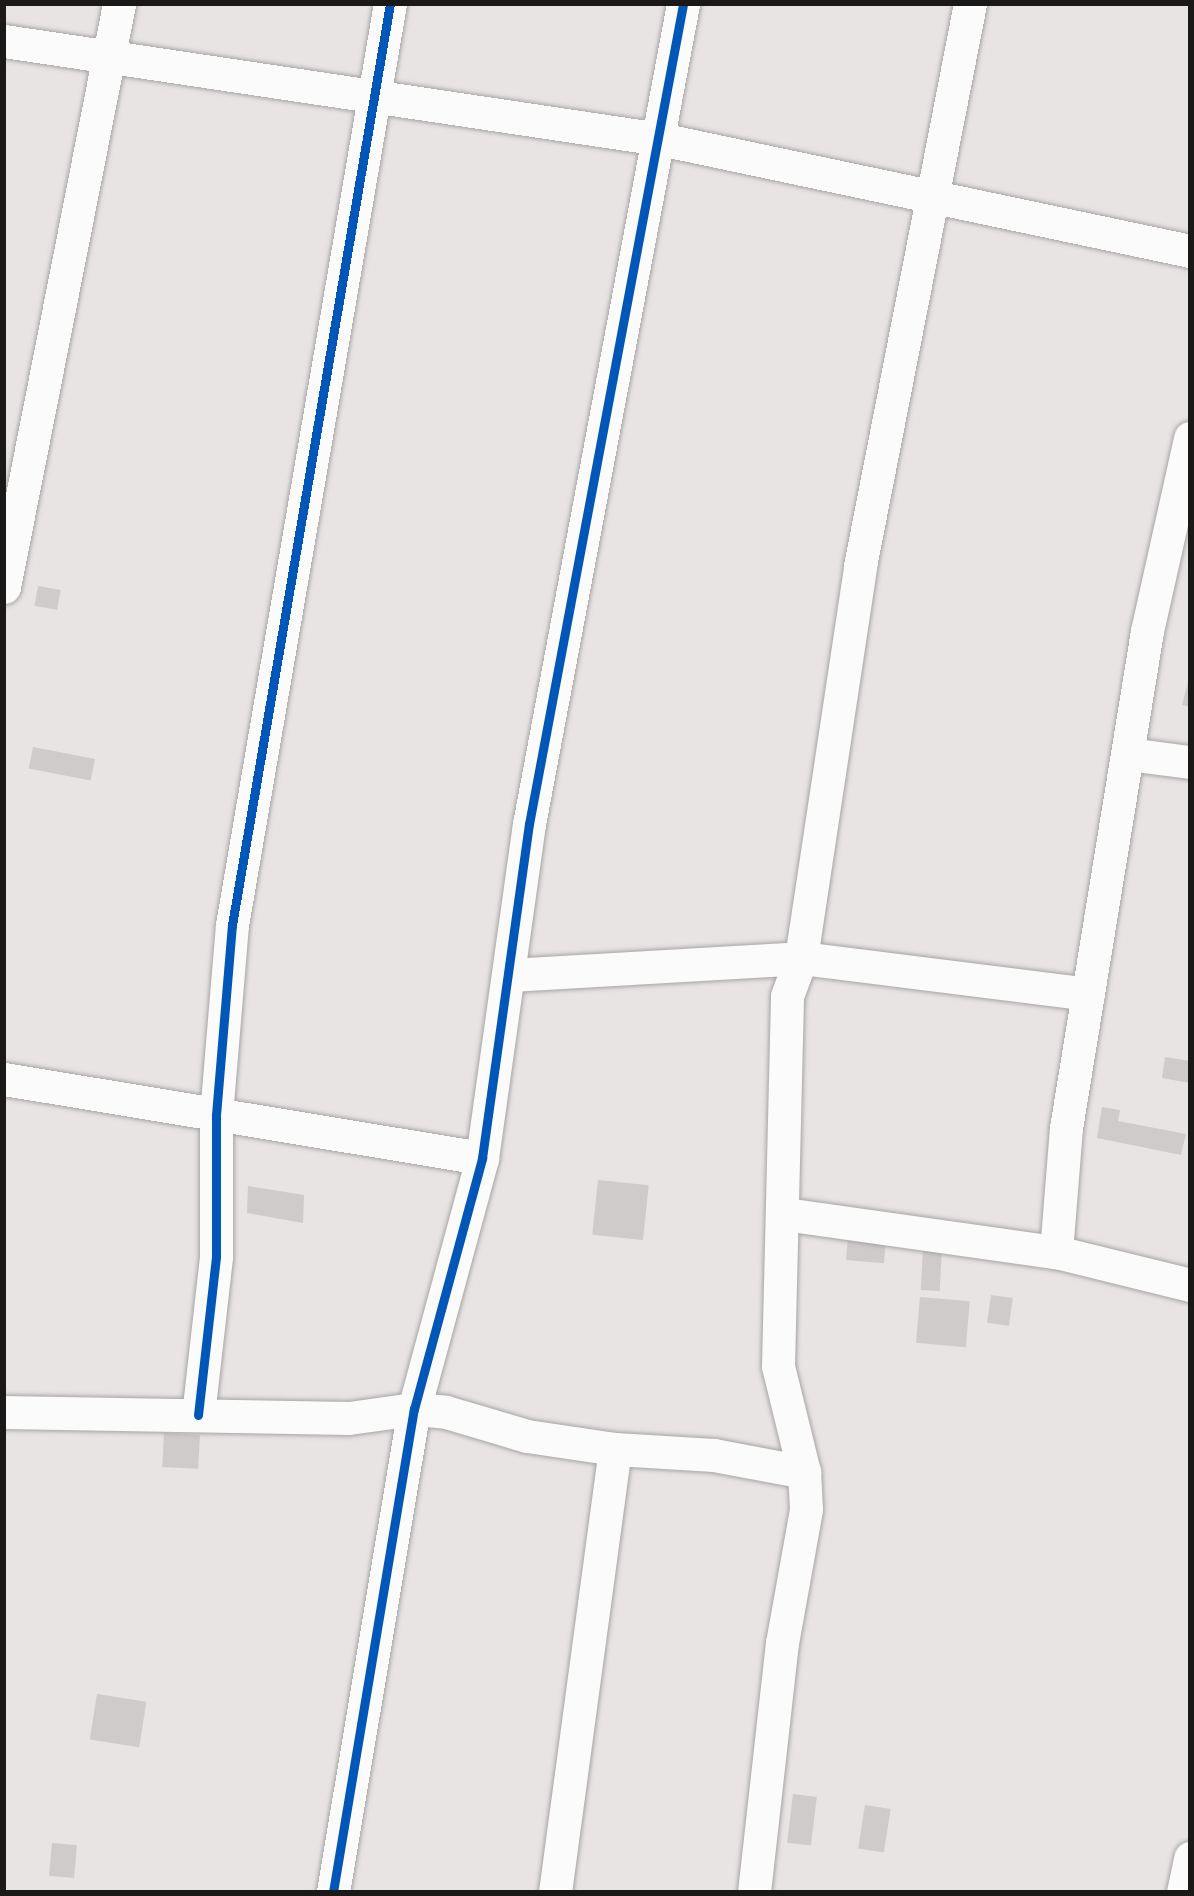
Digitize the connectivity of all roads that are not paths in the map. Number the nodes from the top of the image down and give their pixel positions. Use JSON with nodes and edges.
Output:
{"nodes":[{"id":1,"x":118,"y":4,"type":"edge"},
{"id":2,"x":390,"y":4,"type":"edge"},
{"id":3,"x":683,"y":4,"type":"edge"},
{"id":4,"x":970,"y":4,"type":"edge"},
{"id":5,"x":4,"y":40,"type":"edge"},
{"id":6,"x":109,"y":56,"type":"junction"},
{"id":7,"x":375,"y":96,"type":"junction"},
{"id":8,"x":660,"y":139,"type":"junction"},
{"id":9,"x":930,"y":194,"type":"junction"},
{"id":10,"x":1190,"y":251,"type":"edge"},
{"id":11,"x":1190,"y":438,"type":"edge"},
{"id":12,"x":4,"y":586,"type":"edge"},
{"id":13,"x":1128,"y":754,"type":"junction"},
{"id":14,"x":1190,"y":762,"type":"edge"},
{"id":15,"x":801,"y":958,"type":"junction"},
{"id":16,"x":509,"y":975,"type":"junction"},
{"id":17,"x":1088,"y":994,"type":"junction"},
{"id":18,"x":4,"y":1079,"type":"edge"},
{"id":19,"x":216,"y":1114,"type":"junction"},
{"id":20,"x":482,"y":1158,"type":"junction"},
{"id":21,"x":784,"y":1214,"type":"junction"},
{"id":22,"x":1056,"y":1252,"type":"junction"},
{"id":23,"x":1190,"y":1285,"type":"edge"},
{"id":24,"x":414,"y":1408,"type":"junction"},
{"id":25,"x":4,"y":1412,"type":"edge"},
{"id":26,"x":198,"y":1416,"type":"junction"},
{"id":27,"x":615,"y":1449,"type":"junction"},
{"id":28,"x":804,"y":1472,"type":"junction"},
{"id":29,"x":1190,"y":1858,"type":"edge"},
{"id":30,"x":333,"y":1892,"type":"edge"},
{"id":31,"x":555,"y":1892,"type":"edge"},
{"id":32,"x":754,"y":1892,"type":"edge"},
{"id":33,"x":1183,"y":1892,"type":"edge"}],
"edges":[{"from":1,"to":6,"type":"street"},
{"from":2,"to":7,"type":"street"},
{"from":3,"to":8,"type":"street"},
{"from":4,"to":9,"type":"street"},
{"from":5,"to":6,"type":"street"},
{"from":6,"to":7,"type":"street"},
{"from":6,"to":12,"type":"street"},
{"from":7,"to":8,"type":"street"},
{"from":7,"to":19,"type":"street"},
{"from":8,"to":9,"type":"street"},
{"from":8,"to":16,"type":"street"},
{"from":9,"to":10,"type":"street"},
{"from":9,"to":15,"type":"street"},
{"from":11,"to":13,"type":"street"},
{"from":13,"to":14,"type":"street"},
{"from":13,"to":17,"type":"street"},
{"from":15,"to":16,"type":"street"},
{"from":15,"to":17,"type":"street"},
{"from":15,"to":21,"type":"street"},
{"from":16,"to":20,"type":"street"},
{"from":17,"to":22,"type":"street"},
{"from":18,"to":19,"type":"street"},
{"from":19,"to":20,"type":"street"},
{"from":19,"to":26,"type":"street"},
{"from":20,"to":24,"type":"street"},
{"from":21,"to":22,"type":"street"},
{"from":21,"to":28,"type":"street"},
{"from":22,"to":23,"type":"street"},
{"from":24,"to":26,"type":"street"},
{"from":24,"to":27,"type":"street"},
{"from":24,"to":30,"type":"street"},
{"from":25,"to":26,"type":"street"},
{"from":27,"to":28,"type":"street"},
{"from":27,"to":31,"type":"street"},
{"from":28,"to":32,"type":"street"},
{"from":29,"to":33,"type":"street"}]}
